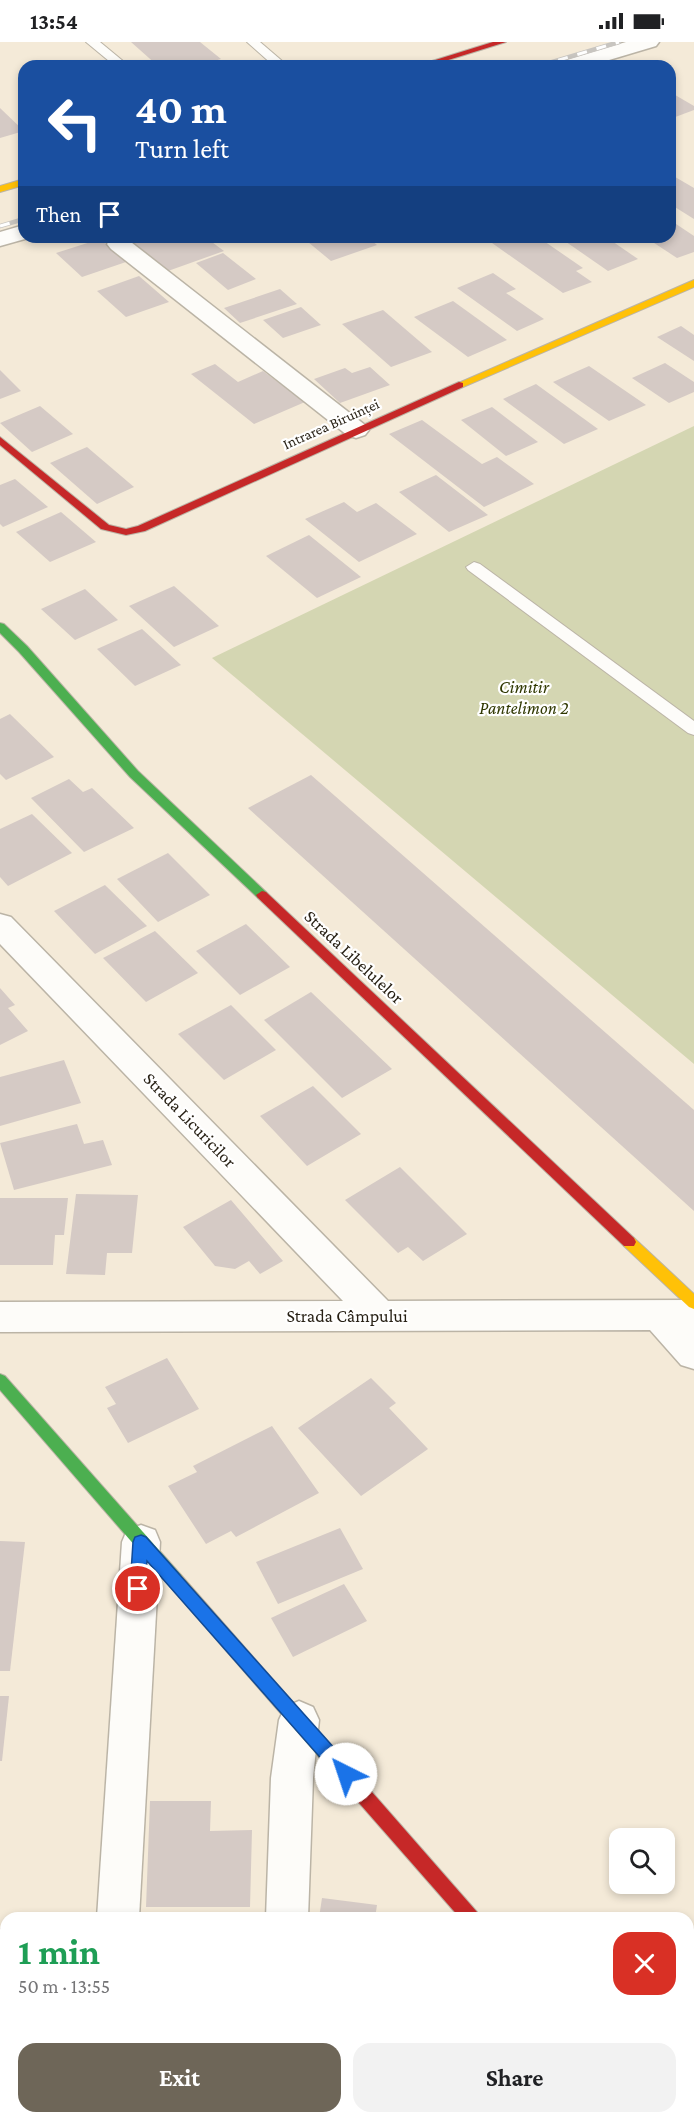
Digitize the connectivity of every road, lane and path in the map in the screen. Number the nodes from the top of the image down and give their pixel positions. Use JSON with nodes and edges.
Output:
{"nodes":[{"id":1,"x":92,"y":42,"type":"edge"},
{"id":2,"x":253,"y":42,"type":"edge"},
{"id":3,"x":502,"y":42,"type":"edge"},
{"id":4,"x":649,"y":42,"type":"edge"},
{"id":5,"x":115,"y":60,"type":"edge"},
{"id":6,"x":275,"y":60,"type":"edge"},
{"id":7,"x":440,"y":60,"type":"edge"},
{"id":8,"x":587,"y":60,"type":"edge"},
{"id":9,"x":18,"y":184,"type":"edge"},
{"id":10,"x":0,"y":189,"type":"edge"},
{"id":11,"x":18,"y":234,"type":"edge"},
{"id":12,"x":0,"y":239,"type":"edge"},
{"id":13,"x":119,"y":244,"type":"dead end"},
{"id":14,"x":694,"y":283,"type":"edge"},
{"id":15,"x":356,"y":430,"type":"junction"},
{"id":16,"x":0,"y":440,"type":"edge"},
{"id":17,"x":474,"y":567,"type":"dead end"},
{"id":18,"x":0,"y":627,"type":"edge"},
{"id":19,"x":694,"y":729,"type":"edge"},
{"id":20,"x":0,"y":925,"type":"edge"},
{"id":21,"x":694,"y":1303,"type":"edge"},
{"id":22,"x":659,"y":1315,"type":"junction"},
{"id":23,"x":694,"y":1315,"type":"edge"},
{"id":24,"x":380,"y":1316,"type":"junction"},
{"id":25,"x":0,"y":1317,"type":"edge"},
{"id":26,"x":694,"y":1354,"type":"edge"},
{"id":27,"x":0,"y":1380,"type":"edge"},
{"id":28,"x":141,"y":1542,"type":"junction"},
{"id":29,"x":299,"y":1720,"type":"junction"},
{"id":30,"x":118,"y":1912,"type":"edge"},
{"id":31,"x":287,"y":1912,"type":"edge"},
{"id":32,"x":466,"y":1912,"type":"edge"}],
"edges":[{"from":1,"to":5,"type":"lane"},
{"from":2,"to":6,"type":"lane"},
{"from":3,"to":7,"type":"street"},
{"from":4,"to":8,"type":"street"},
{"from":9,"to":10,"type":"street"},
{"from":11,"to":12,"type":"street"},
{"from":13,"to":15,"type":"street"},
{"from":14,"to":15,"type":"street","name":"Intrarea Biruinței"},
{"from":15,"to":16,"type":"street","name":"Intrarea Biruinței"},
{"from":17,"to":19,"type":"lane"},
{"from":18,"to":21,"type":"street","name":"Strada Libelulelor"},
{"from":20,"to":24,"type":"street","name":"Strada Licuricilor"},
{"from":22,"to":23,"type":"street","name":"Strada Câmpului"},
{"from":22,"to":24,"type":"street","name":"Strada Câmpului"},
{"from":22,"to":26,"type":"street"},
{"from":24,"to":25,"type":"street","name":"Strada Câmpului"},
{"from":27,"to":28,"type":"street"},
{"from":28,"to":29,"type":"street"},
{"from":28,"to":30,"type":"street"},
{"from":29,"to":31,"type":"street"},
{"from":29,"to":32,"type":"street"}]}
